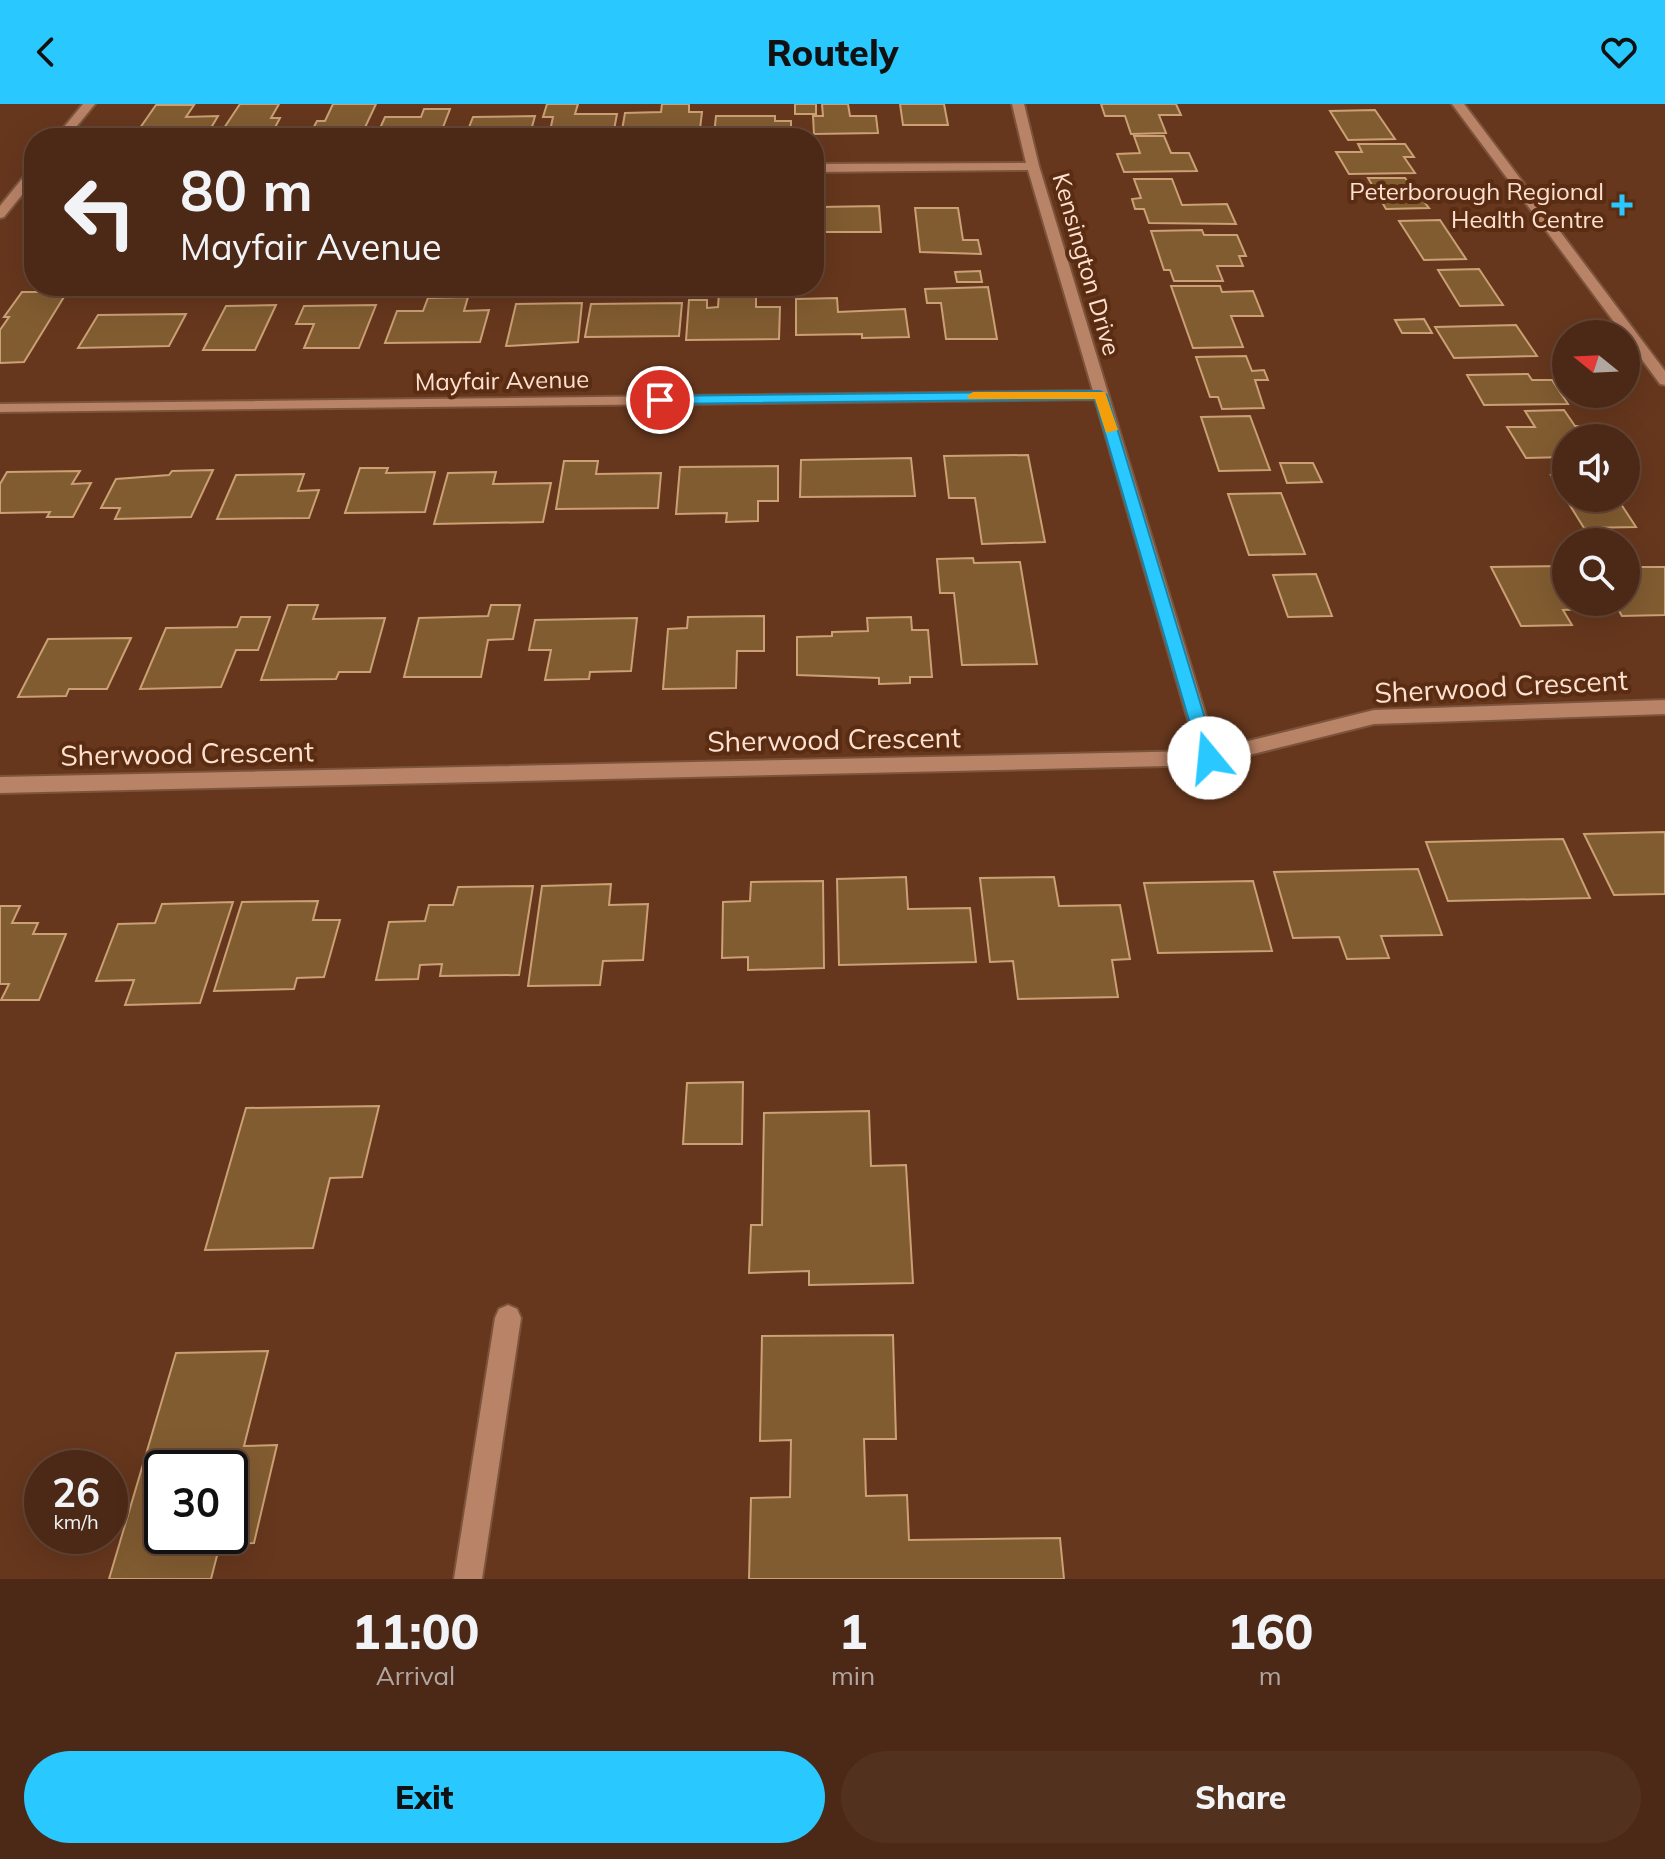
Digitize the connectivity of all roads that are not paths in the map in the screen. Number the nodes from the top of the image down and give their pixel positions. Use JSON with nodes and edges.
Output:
{"nodes":[{"id":1,"x":89,"y":104,"type":"edge"},
{"id":2,"x":1018,"y":104,"type":"edge"},
{"id":3,"x":1458,"y":104,"type":"edge"},
{"id":4,"x":69,"y":128,"type":"edge"},
{"id":5,"x":1033,"y":166,"type":"junction"},
{"id":6,"x":824,"y":168,"type":"edge"},
{"id":7,"x":24,"y":185,"type":"edge"},
{"id":8,"x":0,"y":214,"type":"edge"},
{"id":9,"x":1665,"y":381,"type":"edge"},
{"id":10,"x":1100,"y":395,"type":"junction"},
{"id":11,"x":0,"y":408,"type":"edge"},
{"id":12,"x":1665,"y":707,"type":"edge"},
{"id":13,"x":1209,"y":758,"type":"junction"},
{"id":14,"x":0,"y":785,"type":"edge"},
{"id":15,"x":508,"y":1318,"type":"dead end"},
{"id":16,"x":468,"y":1579,"type":"edge"}],
"edges":[{"from":1,"to":4,"type":"street"},
{"from":2,"to":5,"type":"street","name":"Kensington Drive"},
{"from":3,"to":9,"type":"street"},
{"from":5,"to":6,"type":"street"},
{"from":5,"to":10,"type":"street","name":"Kensington Drive"},
{"from":7,"to":8,"type":"street"},
{"from":10,"to":11,"type":"street","name":"Mayfair Avenue"},
{"from":10,"to":13,"type":"street","name":"Kensington Drive"},
{"from":12,"to":13,"type":"street","name":"Sherwood Crescent"},
{"from":13,"to":14,"type":"street","name":"Sherwood Crescent"},
{"from":15,"to":16,"type":"street"}]}
